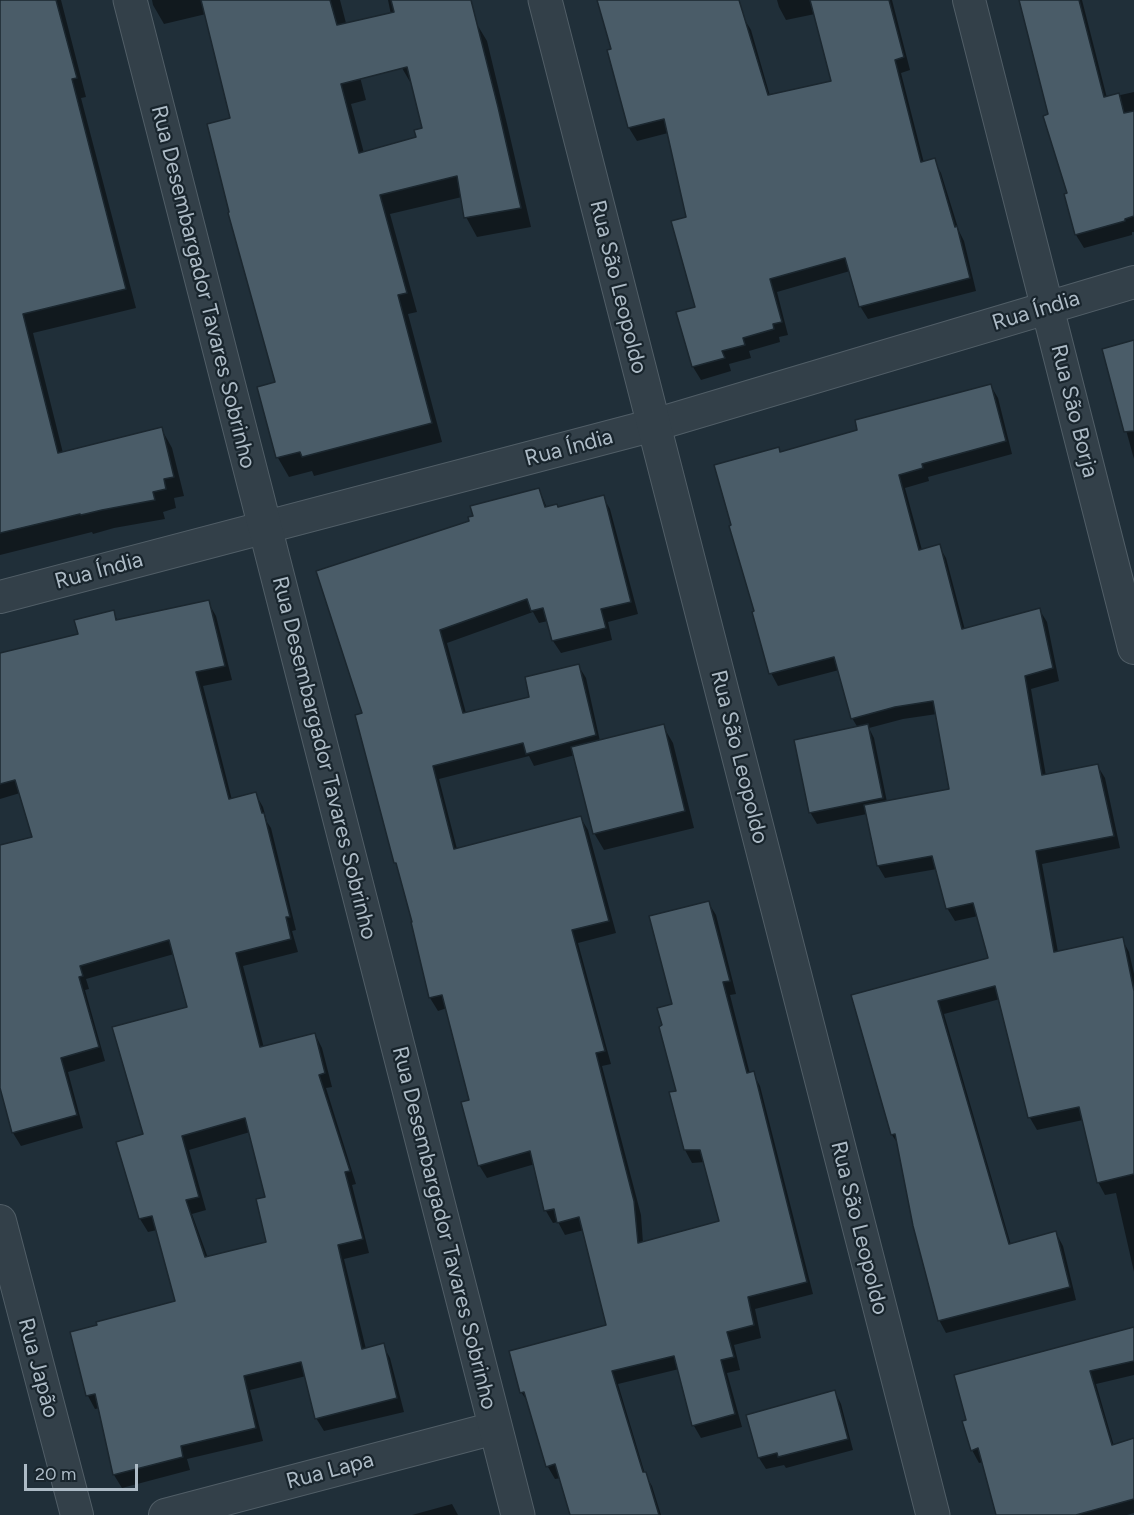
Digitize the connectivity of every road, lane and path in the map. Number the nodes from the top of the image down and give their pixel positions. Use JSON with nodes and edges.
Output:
{"nodes":[{"id":1,"x":130,"y":0,"type":"edge"},
{"id":2,"x":545,"y":0,"type":"edge"},
{"id":3,"x":969,"y":0,"type":"edge"},
{"id":4,"x":1134,"y":282,"type":"edge"},
{"id":5,"x":1047,"y":308,"type":"junction"},
{"id":6,"x":654,"y":425,"type":"junction"},
{"id":7,"x":265,"y":528,"type":"junction"},
{"id":8,"x":0,"y":597,"type":"edge"},
{"id":9,"x":1134,"y":648,"type":"edge"},
{"id":10,"x":0,"y":1221,"type":"edge"},
{"id":11,"x":495,"y":1428,"type":"junction"},
{"id":12,"x":77,"y":1515,"type":"edge"},
{"id":13,"x":165,"y":1515,"type":"edge"},
{"id":14,"x":518,"y":1515,"type":"edge"},
{"id":15,"x":933,"y":1515,"type":"edge"}],
"edges":[{"from":1,"to":7,"type":"street","name":"Rua Desembargador Tavares Sobrinho"},
{"from":2,"to":6,"type":"street","name":"Rua São Leopoldo"},
{"from":3,"to":5,"type":"street","name":"Rua São Borja"},
{"from":4,"to":5,"type":"street","name":"Rua Índia"},
{"from":5,"to":6,"type":"street","name":"Rua Índia"},
{"from":5,"to":9,"type":"street","name":"Rua São Borja"},
{"from":6,"to":7,"type":"street","name":"Rua Índia"},
{"from":6,"to":15,"type":"street","name":"Rua São Leopoldo"},
{"from":7,"to":8,"type":"street","name":"Rua Índia"},
{"from":7,"to":11,"type":"street","name":"Rua Desembargador Tavares Sobrinho"},
{"from":10,"to":12,"type":"street","name":"Rua Japão"},
{"from":11,"to":13,"type":"street","name":"Rua Lapa"},
{"from":11,"to":14,"type":"street","name":"Rua Desembargador Tavares Sobrinho"}]}
